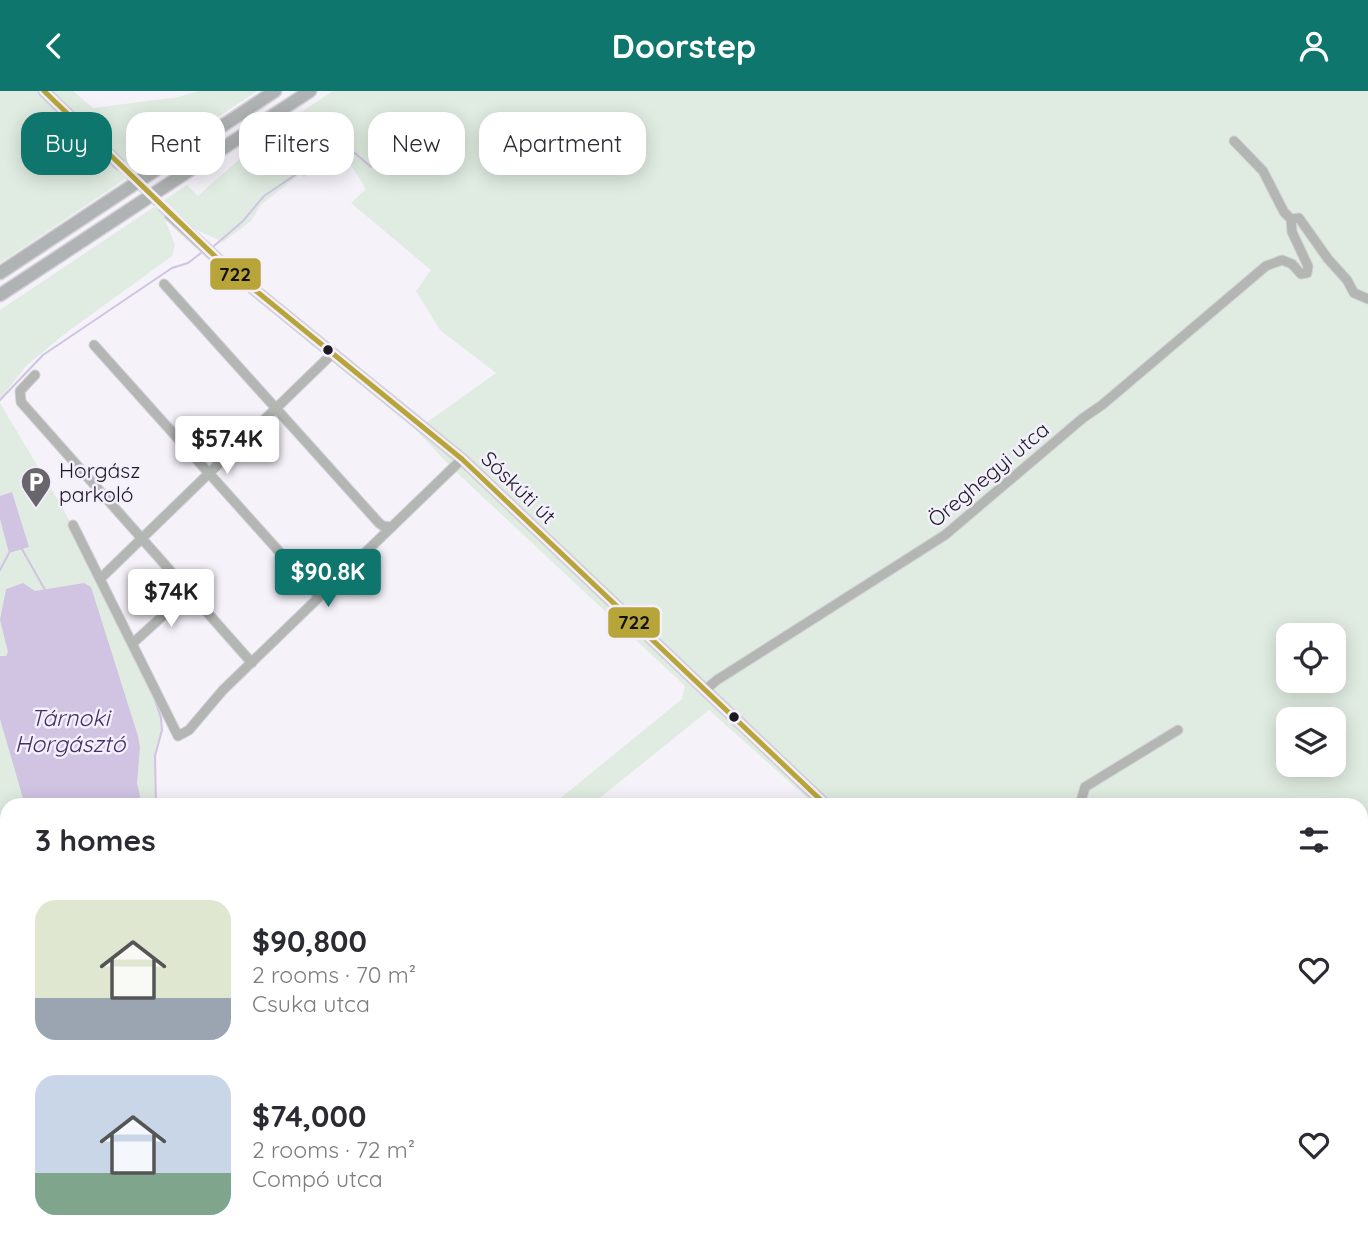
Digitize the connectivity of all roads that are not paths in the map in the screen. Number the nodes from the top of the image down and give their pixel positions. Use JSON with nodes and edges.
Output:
{"nodes":[{"id":1,"x":44,"y":91,"type":"edge"},
{"id":2,"x":275,"y":91,"type":"edge"},
{"id":3,"x":310,"y":91,"type":"edge"},
{"id":4,"x":1234,"y":141,"type":"dead end"},
{"id":5,"x":119,"y":165,"type":"tunnel mouth"},
{"id":6,"x":170,"y":215,"type":"tunnel mouth"},
{"id":7,"x":1291,"y":219,"type":"junction"},
{"id":8,"x":0,"y":272,"type":"edge"},
{"id":9,"x":164,"y":284,"type":"dead end"},
{"id":10,"x":0,"y":295,"type":"edge"},
{"id":11,"x":1368,"y":299,"type":"edge"},
{"id":12,"x":94,"y":345,"type":"dead end"},
{"id":13,"x":333,"y":353,"type":"junction"},
{"id":14,"x":35,"y":375,"type":"dead end"},
{"id":15,"x":276,"y":408,"type":"junction"},
{"id":16,"x":462,"y":459,"type":"junction"},
{"id":17,"x":210,"y":473,"type":"junction"},
{"id":18,"x":74,"y":525,"type":"dead end"},
{"id":19,"x":392,"y":527,"type":"junction"},
{"id":20,"x":142,"y":538,"type":"junction"},
{"id":21,"x":101,"y":578,"type":"junction"},
{"id":22,"x":189,"y":592,"type":"junction"},
{"id":23,"x":319,"y":596,"type":"junction"},
{"id":24,"x":133,"y":643,"type":"junction"},
{"id":25,"x":252,"y":663,"type":"junction"},
{"id":26,"x":705,"y":690,"type":"junction"},
{"id":27,"x":1178,"y":730,"type":"dead end"},
{"id":28,"x":819,"y":798,"type":"edge"},
{"id":29,"x":1082,"y":798,"type":"edge"}],
"edges":[{"from":1,"to":5,"type":"main road"},
{"from":2,"to":8,"type":"highway"},
{"from":3,"to":10,"type":"highway"},
{"from":4,"to":7,"type":"street"},
{"from":6,"to":13,"type":"main road","name":"Sóskúti út"},
{"from":7,"to":11,"type":"street"},
{"from":7,"to":26,"type":"street","name":"Öreghegyi utca"},
{"from":9,"to":15,"type":"street"},
{"from":12,"to":17,"type":"street"},
{"from":13,"to":15,"type":"street"},
{"from":13,"to":16,"type":"main road","name":"Sóskúti út"},
{"from":14,"to":20,"type":"street"},
{"from":15,"to":17,"type":"street"},
{"from":15,"to":19,"type":"street"},
{"from":16,"to":19,"type":"street"},
{"from":16,"to":26,"type":"main road","name":"Sóskúti út"},
{"from":17,"to":20,"type":"street"},
{"from":17,"to":23,"type":"street"},
{"from":18,"to":21,"type":"street"},
{"from":19,"to":23,"type":"street"},
{"from":20,"to":21,"type":"street"},
{"from":20,"to":22,"type":"street"},
{"from":21,"to":24,"type":"street"},
{"from":22,"to":24,"type":"street"},
{"from":22,"to":25,"type":"street"},
{"from":23,"to":25,"type":"street"},
{"from":24,"to":25,"type":"street"},
{"from":26,"to":28,"type":"main road","name":"Sóskúti út"},
{"from":27,"to":29,"type":"street"}]}
